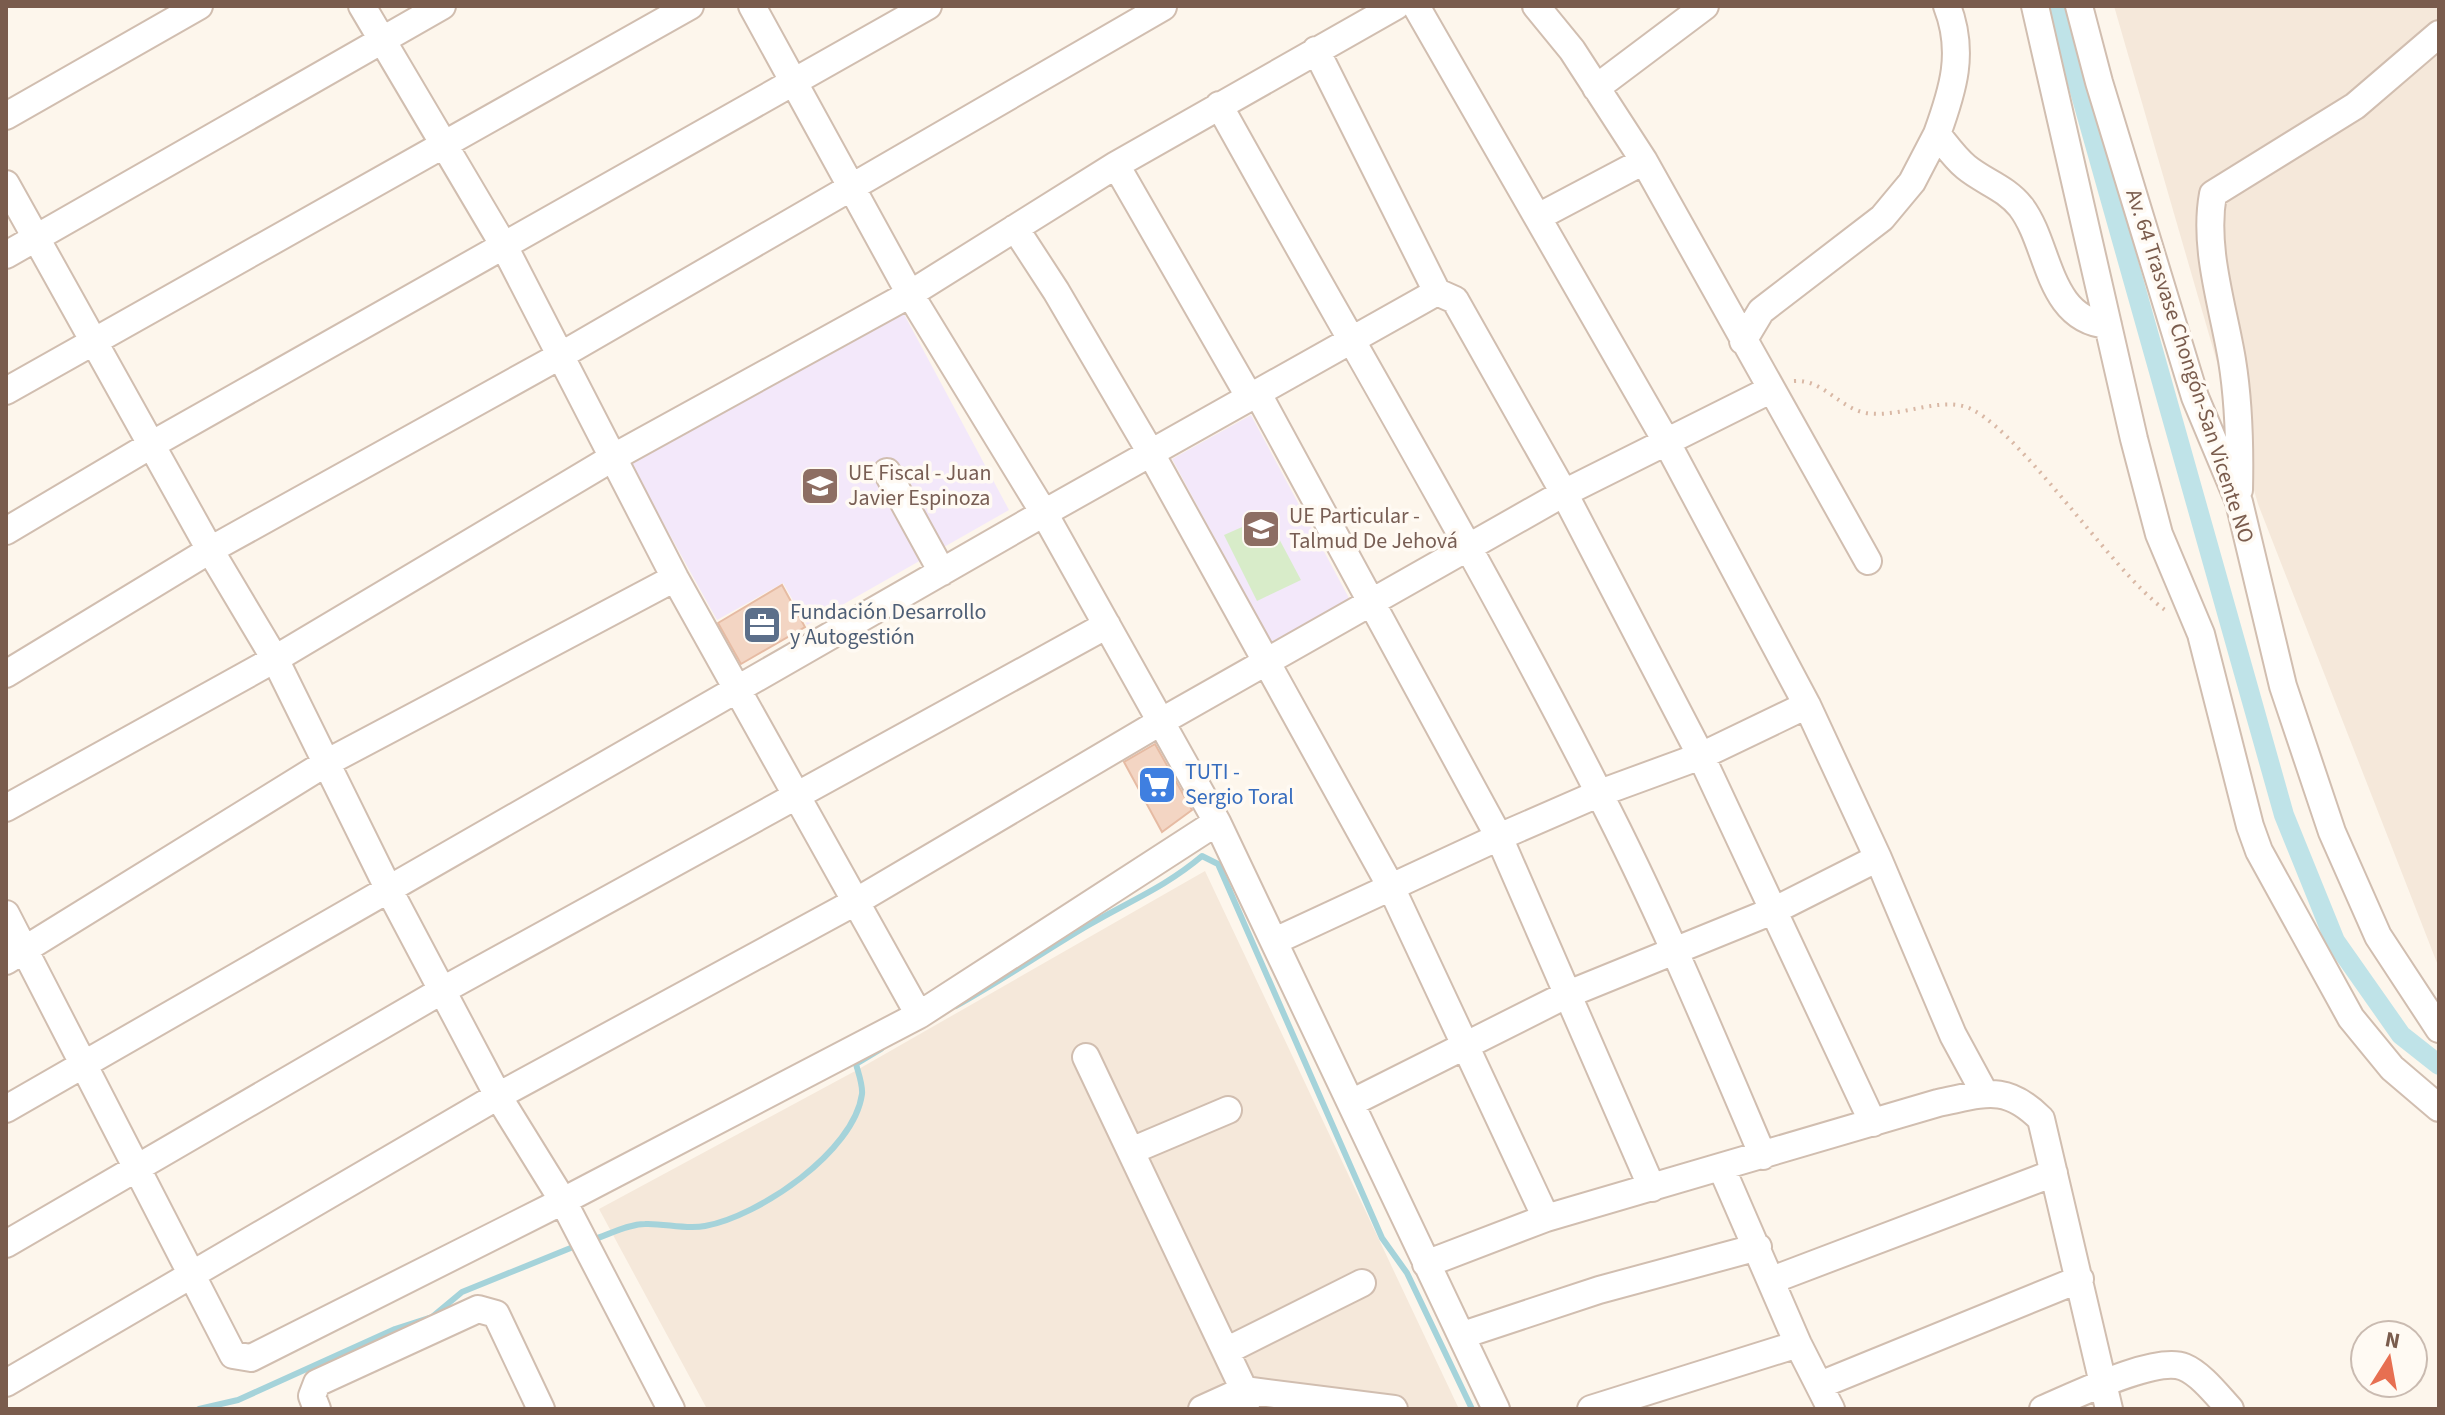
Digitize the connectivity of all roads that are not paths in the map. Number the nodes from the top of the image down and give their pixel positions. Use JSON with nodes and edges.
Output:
{"nodes":[{"id":1,"x":199,"y":6,"type":"edge"},
{"id":2,"x":362,"y":6,"type":"edge"},
{"id":3,"x":442,"y":6,"type":"edge"},
{"id":4,"x":690,"y":6,"type":"edge"},
{"id":5,"x":752,"y":6,"type":"edge"},
{"id":6,"x":928,"y":6,"type":"edge"},
{"id":7,"x":1396,"y":6,"type":"edge"},
{"id":8,"x":1416,"y":6,"type":"edge"},
{"id":9,"x":1536,"y":6,"type":"edge"},
{"id":10,"x":1705,"y":6,"type":"edge"},
{"id":11,"x":1947,"y":6,"type":"edge"},
{"id":12,"x":2035,"y":6,"type":"edge"},
{"id":13,"x":2079,"y":6,"type":"edge"},
{"id":14,"x":1163,"y":7,"type":"edge"},
{"id":15,"x":2439,"y":34,"type":"edge"},
{"id":16,"x":381,"y":40,"type":"junction"},
{"id":17,"x":1316,"y":50,"type":"junction"},
{"id":18,"x":797,"y":83,"type":"junction"},
{"id":19,"x":1596,"y":88,"type":"junction"},
{"id":20,"x":1219,"y":105,"type":"junction"},
{"id":21,"x":6,"y":116,"type":"edge"},
{"id":22,"x":1937,"y":134,"type":"junction"},
{"id":23,"x":443,"y":144,"type":"junction"},
{"id":24,"x":1644,"y":161,"type":"junction"},
{"id":25,"x":1116,"y":165,"type":"junction"},
{"id":26,"x":6,"y":184,"type":"edge"},
{"id":27,"x":851,"y":188,"type":"junction"},
{"id":28,"x":1538,"y":217,"type":"junction"},
{"id":29,"x":1015,"y":228,"type":"junction"},
{"id":30,"x":38,"y":237,"type":"junction"},
{"id":31,"x":504,"y":246,"type":"junction"},
{"id":32,"x":6,"y":255,"type":"edge"},
{"id":33,"x":1437,"y":292,"type":"junction"},
{"id":34,"x":910,"y":294,"type":"junction"},
{"id":35,"x":2108,"y":325,"type":"junction"},
{"id":36,"x":1349,"y":339,"type":"junction"},
{"id":37,"x":95,"y":340,"type":"junction"},
{"id":38,"x":1743,"y":341,"type":"junction"},
{"id":39,"x":558,"y":357,"type":"junction"},
{"id":40,"x":1770,"y":390,"type":"junction"},
{"id":41,"x":6,"y":391,"type":"edge"},
{"id":42,"x":1254,"y":396,"type":"junction"},
{"id":43,"x":1666,"y":441,"type":"junction"},
{"id":44,"x":151,"y":445,"type":"junction"},
{"id":45,"x":1150,"y":452,"type":"junction"},
{"id":46,"x":614,"y":457,"type":"junction"},
{"id":47,"x":887,"y":472,"type":"dead end"},
{"id":48,"x":1564,"y":493,"type":"junction"},
{"id":49,"x":2239,"y":502,"type":"junction"},
{"id":50,"x":1044,"y":513,"type":"junction"},
{"id":51,"x":6,"y":531,"type":"edge"},
{"id":52,"x":1469,"y":549,"type":"junction"},
{"id":53,"x":210,"y":550,"type":"junction"},
{"id":54,"x":1868,"y":561,"type":"dead end"},
{"id":55,"x":942,"y":572,"type":"junction"},
{"id":56,"x":675,"y":578,"type":"junction"},
{"id":57,"x":1371,"y":605,"type":"junction"},
{"id":58,"x":1107,"y":625,"type":"junction"},
{"id":59,"x":275,"y":659,"type":"junction"},
{"id":60,"x":1267,"y":665,"type":"junction"},
{"id":61,"x":6,"y":674,"type":"edge"},
{"id":62,"x":738,"y":691,"type":"junction"},
{"id":63,"x":1807,"y":705,"type":"junction"},
{"id":64,"x":1162,"y":721,"type":"junction"},
{"id":65,"x":1701,"y":756,"type":"junction"},
{"id":66,"x":326,"y":763,"type":"junction"},
{"id":67,"x":1600,"y":793,"type":"junction"},
{"id":68,"x":797,"y":797,"type":"junction"},
{"id":69,"x":6,"y":808,"type":"edge"},
{"id":70,"x":1217,"y":822,"type":"junction"},
{"id":71,"x":1499,"y":837,"type":"junction"},
{"id":72,"x":1878,"y":858,"type":"junction"},
{"id":73,"x":1391,"y":887,"type":"junction"},
{"id":74,"x":388,"y":888,"type":"junction"},
{"id":75,"x":857,"y":901,"type":"junction"},
{"id":76,"x":1775,"y":910,"type":"junction"},
{"id":77,"x":6,"y":914,"type":"edge"},
{"id":78,"x":1275,"y":941,"type":"junction"},
{"id":79,"x":1675,"y":951,"type":"junction"},
{"id":80,"x":15,"y":956,"type":"edge"},
{"id":81,"x":443,"y":990,"type":"junction"},
{"id":82,"x":1566,"y":995,"type":"junction"},
{"id":83,"x":919,"y":1015,"type":"junction"},
{"id":84,"x":2439,"y":1029,"type":"edge"},
{"id":85,"x":1467,"y":1044,"type":"junction"},
{"id":86,"x":1086,"y":1057,"type":"dead end"},
{"id":87,"x":86,"y":1064,"type":"junction"},
{"id":88,"x":1985,"y":1094,"type":"junction"},
{"id":89,"x":498,"y":1096,"type":"junction"},
{"id":90,"x":1351,"y":1103,"type":"junction"},
{"id":91,"x":2439,"y":1108,"type":"edge"},
{"id":92,"x":6,"y":1109,"type":"edge"},
{"id":93,"x":1228,"y":1110,"type":"dead end"},
{"id":94,"x":1873,"y":1123,"type":"junction"},
{"id":95,"x":1131,"y":1151,"type":"junction"},
{"id":96,"x":1763,"y":1156,"type":"junction"},
{"id":97,"x":138,"y":1167,"type":"junction"},
{"id":98,"x":1722,"y":1169,"type":"junction"},
{"id":99,"x":2054,"y":1173,"type":"junction"},
{"id":100,"x":1652,"y":1188,"type":"junction"},
{"id":101,"x":563,"y":1201,"type":"junction"},
{"id":102,"x":1546,"y":1218,"type":"junction"},
{"id":103,"x":6,"y":1244,"type":"edge"},
{"id":104,"x":1758,"y":1247,"type":"junction"},
{"id":105,"x":1426,"y":1264,"type":"junction"},
{"id":106,"x":192,"y":1274,"type":"junction"},
{"id":107,"x":2080,"y":1279,"type":"junction"},
{"id":108,"x":1772,"y":1280,"type":"junction"},
{"id":109,"x":1362,"y":1283,"type":"dead end"},
{"id":110,"x":1463,"y":1335,"type":"junction"},
{"id":111,"x":1798,"y":1344,"type":"junction"},
{"id":112,"x":1226,"y":1351,"type":"junction"},
{"id":113,"x":6,"y":1383,"type":"edge"},
{"id":114,"x":1820,"y":1385,"type":"junction"},
{"id":115,"x":2106,"y":1396,"type":"edge"},
{"id":116,"x":1245,"y":1400,"type":"edge"},
{"id":117,"x":536,"y":1408,"type":"edge"},
{"id":118,"x":317,"y":1409,"type":"edge"},
{"id":119,"x":671,"y":1409,"type":"edge"},
{"id":120,"x":1202,"y":1409,"type":"edge"},
{"id":121,"x":1394,"y":1409,"type":"edge"},
{"id":122,"x":1496,"y":1409,"type":"edge"},
{"id":123,"x":1591,"y":1409,"type":"edge"},
{"id":124,"x":1831,"y":1409,"type":"edge"},
{"id":125,"x":2043,"y":1409,"type":"edge"},
{"id":126,"x":2230,"y":1409,"type":"edge"}],
"edges":[{"from":1,"to":21,"type":"street"},
{"from":2,"to":16,"type":"street"},
{"from":3,"to":16,"type":"street"},
{"from":4,"to":23,"type":"street"},
{"from":5,"to":18,"type":"street"},
{"from":6,"to":18,"type":"street"},
{"from":7,"to":17,"type":"street"},
{"from":8,"to":28,"type":"street"},
{"from":9,"to":19,"type":"street"},
{"from":10,"to":19,"type":"street"},
{"from":11,"to":22,"type":"street"},
{"from":12,"to":35,"type":"street"},
{"from":13,"to":49,"type":"street","name":"Av. 64 Trasvase Chongón-San Vicente NO"},
{"from":14,"to":27,"type":"street"},
{"from":15,"to":49,"type":"street"},
{"from":16,"to":23,"type":"street"},
{"from":16,"to":30,"type":"street"},
{"from":17,"to":20,"type":"street"},
{"from":17,"to":33,"type":"street"},
{"from":18,"to":27,"type":"street"},
{"from":18,"to":31,"type":"street"},
{"from":19,"to":24,"type":"street"},
{"from":20,"to":25,"type":"street"},
{"from":20,"to":36,"type":"street"},
{"from":22,"to":35,"type":"street"},
{"from":22,"to":38,"type":"street"},
{"from":23,"to":31,"type":"street"},
{"from":23,"to":37,"type":"street"},
{"from":24,"to":28,"type":"street"},
{"from":24,"to":38,"type":"street"},
{"from":25,"to":29,"type":"street"},
{"from":25,"to":42,"type":"street"},
{"from":26,"to":30,"type":"street"},
{"from":27,"to":34,"type":"street"},
{"from":27,"to":39,"type":"street"},
{"from":28,"to":43,"type":"street"},
{"from":29,"to":34,"type":"street"},
{"from":29,"to":45,"type":"street"},
{"from":30,"to":32,"type":"street"},
{"from":30,"to":37,"type":"street"},
{"from":31,"to":39,"type":"street"},
{"from":31,"to":44,"type":"street"},
{"from":33,"to":36,"type":"street"},
{"from":33,"to":48,"type":"street"},
{"from":34,"to":46,"type":"street"},
{"from":34,"to":50,"type":"street"},
{"from":35,"to":91,"type":"street"},
{"from":36,"to":42,"type":"street"},
{"from":36,"to":52,"type":"street"},
{"from":37,"to":41,"type":"street"},
{"from":37,"to":44,"type":"street"},
{"from":38,"to":40,"type":"street"},
{"from":39,"to":46,"type":"street"},
{"from":39,"to":53,"type":"street"},
{"from":40,"to":43,"type":"street"},
{"from":40,"to":54,"type":"street"},
{"from":42,"to":45,"type":"street"},
{"from":42,"to":57,"type":"street"},
{"from":43,"to":48,"type":"street"},
{"from":43,"to":63,"type":"street"},
{"from":44,"to":51,"type":"street"},
{"from":44,"to":53,"type":"street"},
{"from":45,"to":50,"type":"street"},
{"from":45,"to":60,"type":"street"},
{"from":46,"to":56,"type":"street"},
{"from":46,"to":59,"type":"street"},
{"from":47,"to":55,"type":"street"},
{"from":48,"to":52,"type":"street"},
{"from":48,"to":65,"type":"street"},
{"from":49,"to":84,"type":"street","name":"Av. 64 Trasvase Chongón-San Vicente NO"},
{"from":50,"to":55,"type":"street"},
{"from":50,"to":58,"type":"street"},
{"from":52,"to":57,"type":"street"},
{"from":52,"to":67,"type":"street"},
{"from":53,"to":59,"type":"street"},
{"from":53,"to":61,"type":"street"},
{"from":55,"to":62,"type":"street"},
{"from":56,"to":62,"type":"street"},
{"from":56,"to":66,"type":"street"},
{"from":57,"to":60,"type":"street"},
{"from":57,"to":71,"type":"street"},
{"from":58,"to":64,"type":"street"},
{"from":58,"to":68,"type":"street"},
{"from":59,"to":66,"type":"street"},
{"from":59,"to":69,"type":"street"},
{"from":60,"to":64,"type":"street"},
{"from":60,"to":73,"type":"street"},
{"from":62,"to":68,"type":"street"},
{"from":62,"to":74,"type":"street"},
{"from":63,"to":65,"type":"street"},
{"from":63,"to":72,"type":"street"},
{"from":64,"to":70,"type":"street"},
{"from":64,"to":75,"type":"street"},
{"from":65,"to":67,"type":"street"},
{"from":65,"to":76,"type":"street"},
{"from":66,"to":74,"type":"street"},
{"from":66,"to":80,"type":"street"},
{"from":67,"to":71,"type":"street"},
{"from":67,"to":79,"type":"street"},
{"from":68,"to":75,"type":"street"},
{"from":68,"to":81,"type":"street"},
{"from":70,"to":78,"type":"street"},
{"from":70,"to":83,"type":"street"},
{"from":71,"to":73,"type":"street"},
{"from":71,"to":82,"type":"street"},
{"from":72,"to":76,"type":"street"},
{"from":72,"to":88,"type":"street"},
{"from":73,"to":78,"type":"street"},
{"from":73,"to":85,"type":"street"},
{"from":74,"to":81,"type":"street"},
{"from":74,"to":87,"type":"street"},
{"from":75,"to":83,"type":"street"},
{"from":75,"to":89,"type":"street"},
{"from":76,"to":79,"type":"street"},
{"from":76,"to":94,"type":"street"},
{"from":77,"to":80,"type":"street"},
{"from":78,"to":90,"type":"street"},
{"from":79,"to":82,"type":"street"},
{"from":79,"to":96,"type":"street"},
{"from":80,"to":87,"type":"street"},
{"from":81,"to":89,"type":"street"},
{"from":81,"to":97,"type":"street"},
{"from":82,"to":85,"type":"street"},
{"from":82,"to":100,"type":"street"},
{"from":83,"to":101,"type":"street"},
{"from":85,"to":90,"type":"street"},
{"from":85,"to":102,"type":"street"},
{"from":86,"to":95,"type":"street"},
{"from":87,"to":92,"type":"street"},
{"from":87,"to":97,"type":"street"},
{"from":88,"to":94,"type":"street"},
{"from":88,"to":99,"type":"street"},
{"from":89,"to":101,"type":"street"},
{"from":89,"to":106,"type":"street"},
{"from":90,"to":105,"type":"street"},
{"from":93,"to":95,"type":"street"},
{"from":94,"to":96,"type":"street"},
{"from":95,"to":112,"type":"street"},
{"from":96,"to":98,"type":"street"},
{"from":97,"to":103,"type":"street"},
{"from":97,"to":106,"type":"street"},
{"from":98,"to":100,"type":"street"},
{"from":98,"to":104,"type":"street"},
{"from":99,"to":107,"type":"street"},
{"from":99,"to":108,"type":"street"},
{"from":100,"to":102,"type":"street"},
{"from":101,"to":106,"type":"street"},
{"from":101,"to":119,"type":"street"},
{"from":102,"to":105,"type":"street"},
{"from":104,"to":108,"type":"street"},
{"from":104,"to":110,"type":"street"},
{"from":105,"to":110,"type":"street"},
{"from":106,"to":113,"type":"street"},
{"from":107,"to":114,"type":"street"},
{"from":107,"to":115,"type":"street"},
{"from":108,"to":111,"type":"street"},
{"from":109,"to":112,"type":"street"},
{"from":110,"to":122,"type":"street"},
{"from":111,"to":114,"type":"street"},
{"from":111,"to":123,"type":"street"},
{"from":112,"to":116,"type":"street"},
{"from":114,"to":124,"type":"street"},
{"from":115,"to":125,"type":"street"},
{"from":115,"to":126,"type":"street"},
{"from":116,"to":120,"type":"street"},
{"from":116,"to":121,"type":"street"},
{"from":117,"to":118,"type":"street"}]}
